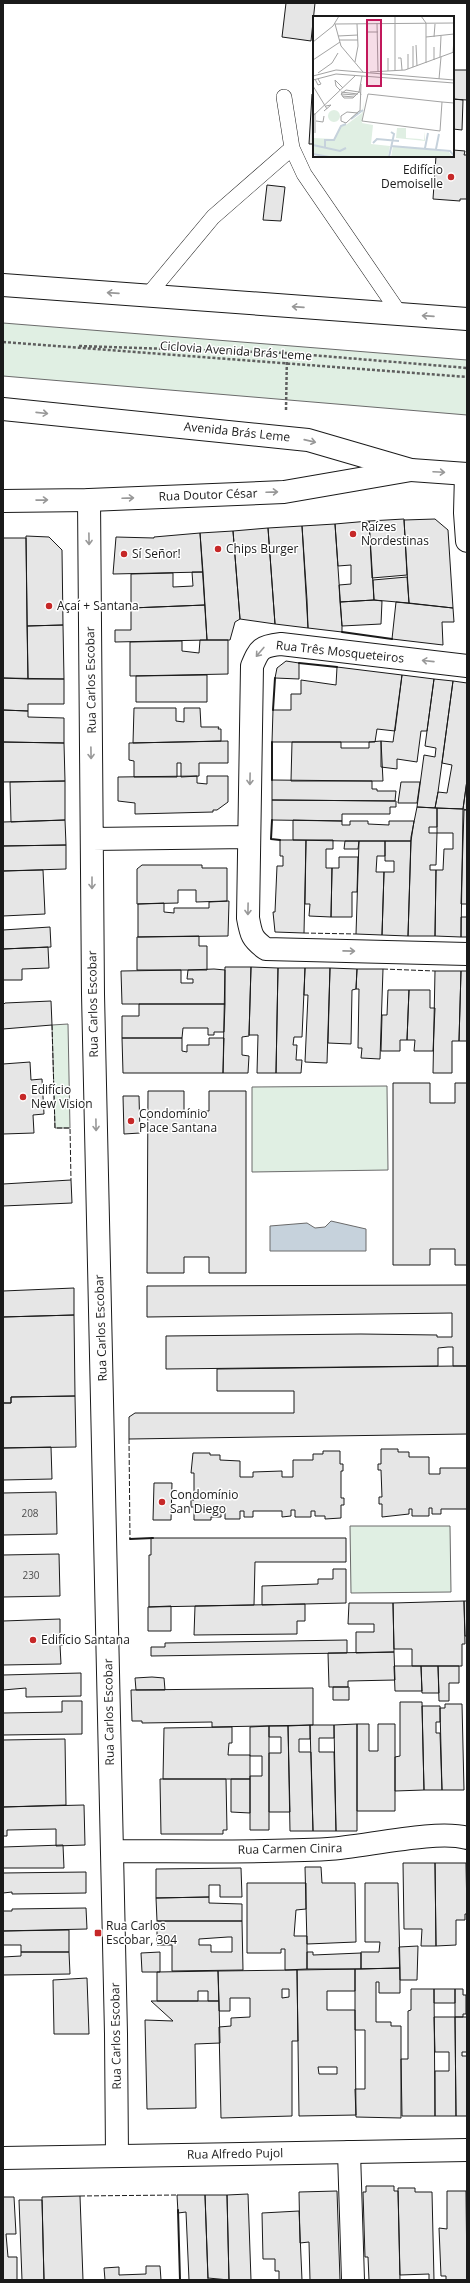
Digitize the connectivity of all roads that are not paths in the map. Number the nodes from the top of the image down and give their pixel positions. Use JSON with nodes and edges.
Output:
{"nodes":[{"id":1,"x":284,"y":97,"type":"dead end"},
{"id":2,"x":292,"y":148,"type":"junction"},
{"id":3,"x":3,"y":285,"type":"edge"},
{"id":4,"x":148,"y":295,"type":"junction"},
{"id":5,"x":400,"y":314,"type":"junction"},
{"id":6,"x":467,"y":319,"type":"edge"},
{"id":7,"x":3,"y":409,"type":"edge"},
{"id":8,"x":411,"y":470,"type":"junction"},
{"id":9,"x":466,"y":472,"type":"edge"},
{"id":10,"x":89,"y":500,"type":"junction"},
{"id":11,"x":3,"y":501,"type":"edge"},
{"id":12,"x":467,"y":541,"type":"edge"},
{"id":13,"x":467,"y":666,"type":"edge"},
{"id":14,"x":249,"y":837,"type":"junction"},
{"id":15,"x":92,"y":839,"type":"junction"},
{"id":16,"x":467,"y":954,"type":"edge"},
{"id":17,"x":467,"y":1838,"type":"edge"},
{"id":18,"x":112,"y":1851,"type":"junction"},
{"id":19,"x":467,"y":2150,"type":"edge"},
{"id":20,"x":349,"y":2152,"type":"junction"},
{"id":21,"x":117,"y":2156,"type":"junction"},
{"id":22,"x":3,"y":2158,"type":"edge"},
{"id":23,"x":353,"y":2280,"type":"edge"}],
"edges":[{"from":1,"to":2,"type":"lane"},
{"from":2,"to":4,"type":"lane"},
{"from":2,"to":5,"type":"lane"},
{"from":4,"to":3,"type":"street","one_way":true},
{"from":5,"to":4,"type":"street","one_way":true},
{"from":6,"to":5,"type":"street","one_way":true},
{"from":7,"to":8,"type":"street","name":"Avenida Brás Leme","one_way":true},
{"from":8,"to":9,"type":"street","name":"Avenida Brás Leme","one_way":true},
{"from":10,"to":8,"type":"street","name":"Rua Doutor César","one_way":true},
{"from":9,"to":12,"type":"street"},
{"from":11,"to":10,"type":"street","name":"Rua Doutor César","one_way":true},
{"from":10,"to":15,"type":"street","name":"Rua Carlos Escobar","one_way":true},
{"from":13,"to":14,"type":"street","name":"Rua Três Mosqueteiros","one_way":true},
{"from":14,"to":15,"type":"street"},
{"from":14,"to":16,"type":"street","name":"Rua Três Mosqueteiros","one_way":true},
{"from":15,"to":18,"type":"street","name":"Rua Carlos Escobar","one_way":true},
{"from":17,"to":18,"type":"street","name":"Rua Carmen Cinira"},
{"from":18,"to":21,"type":"street","name":"Rua Carlos Escobar"},
{"from":19,"to":20,"type":"street","name":"Rua Alfredo Pujol"},
{"from":20,"to":21,"type":"street","name":"Rua Alfredo Pujol"},
{"from":20,"to":23,"type":"street"},
{"from":21,"to":22,"type":"street","name":"Rua Alfredo Pujol"}]}
